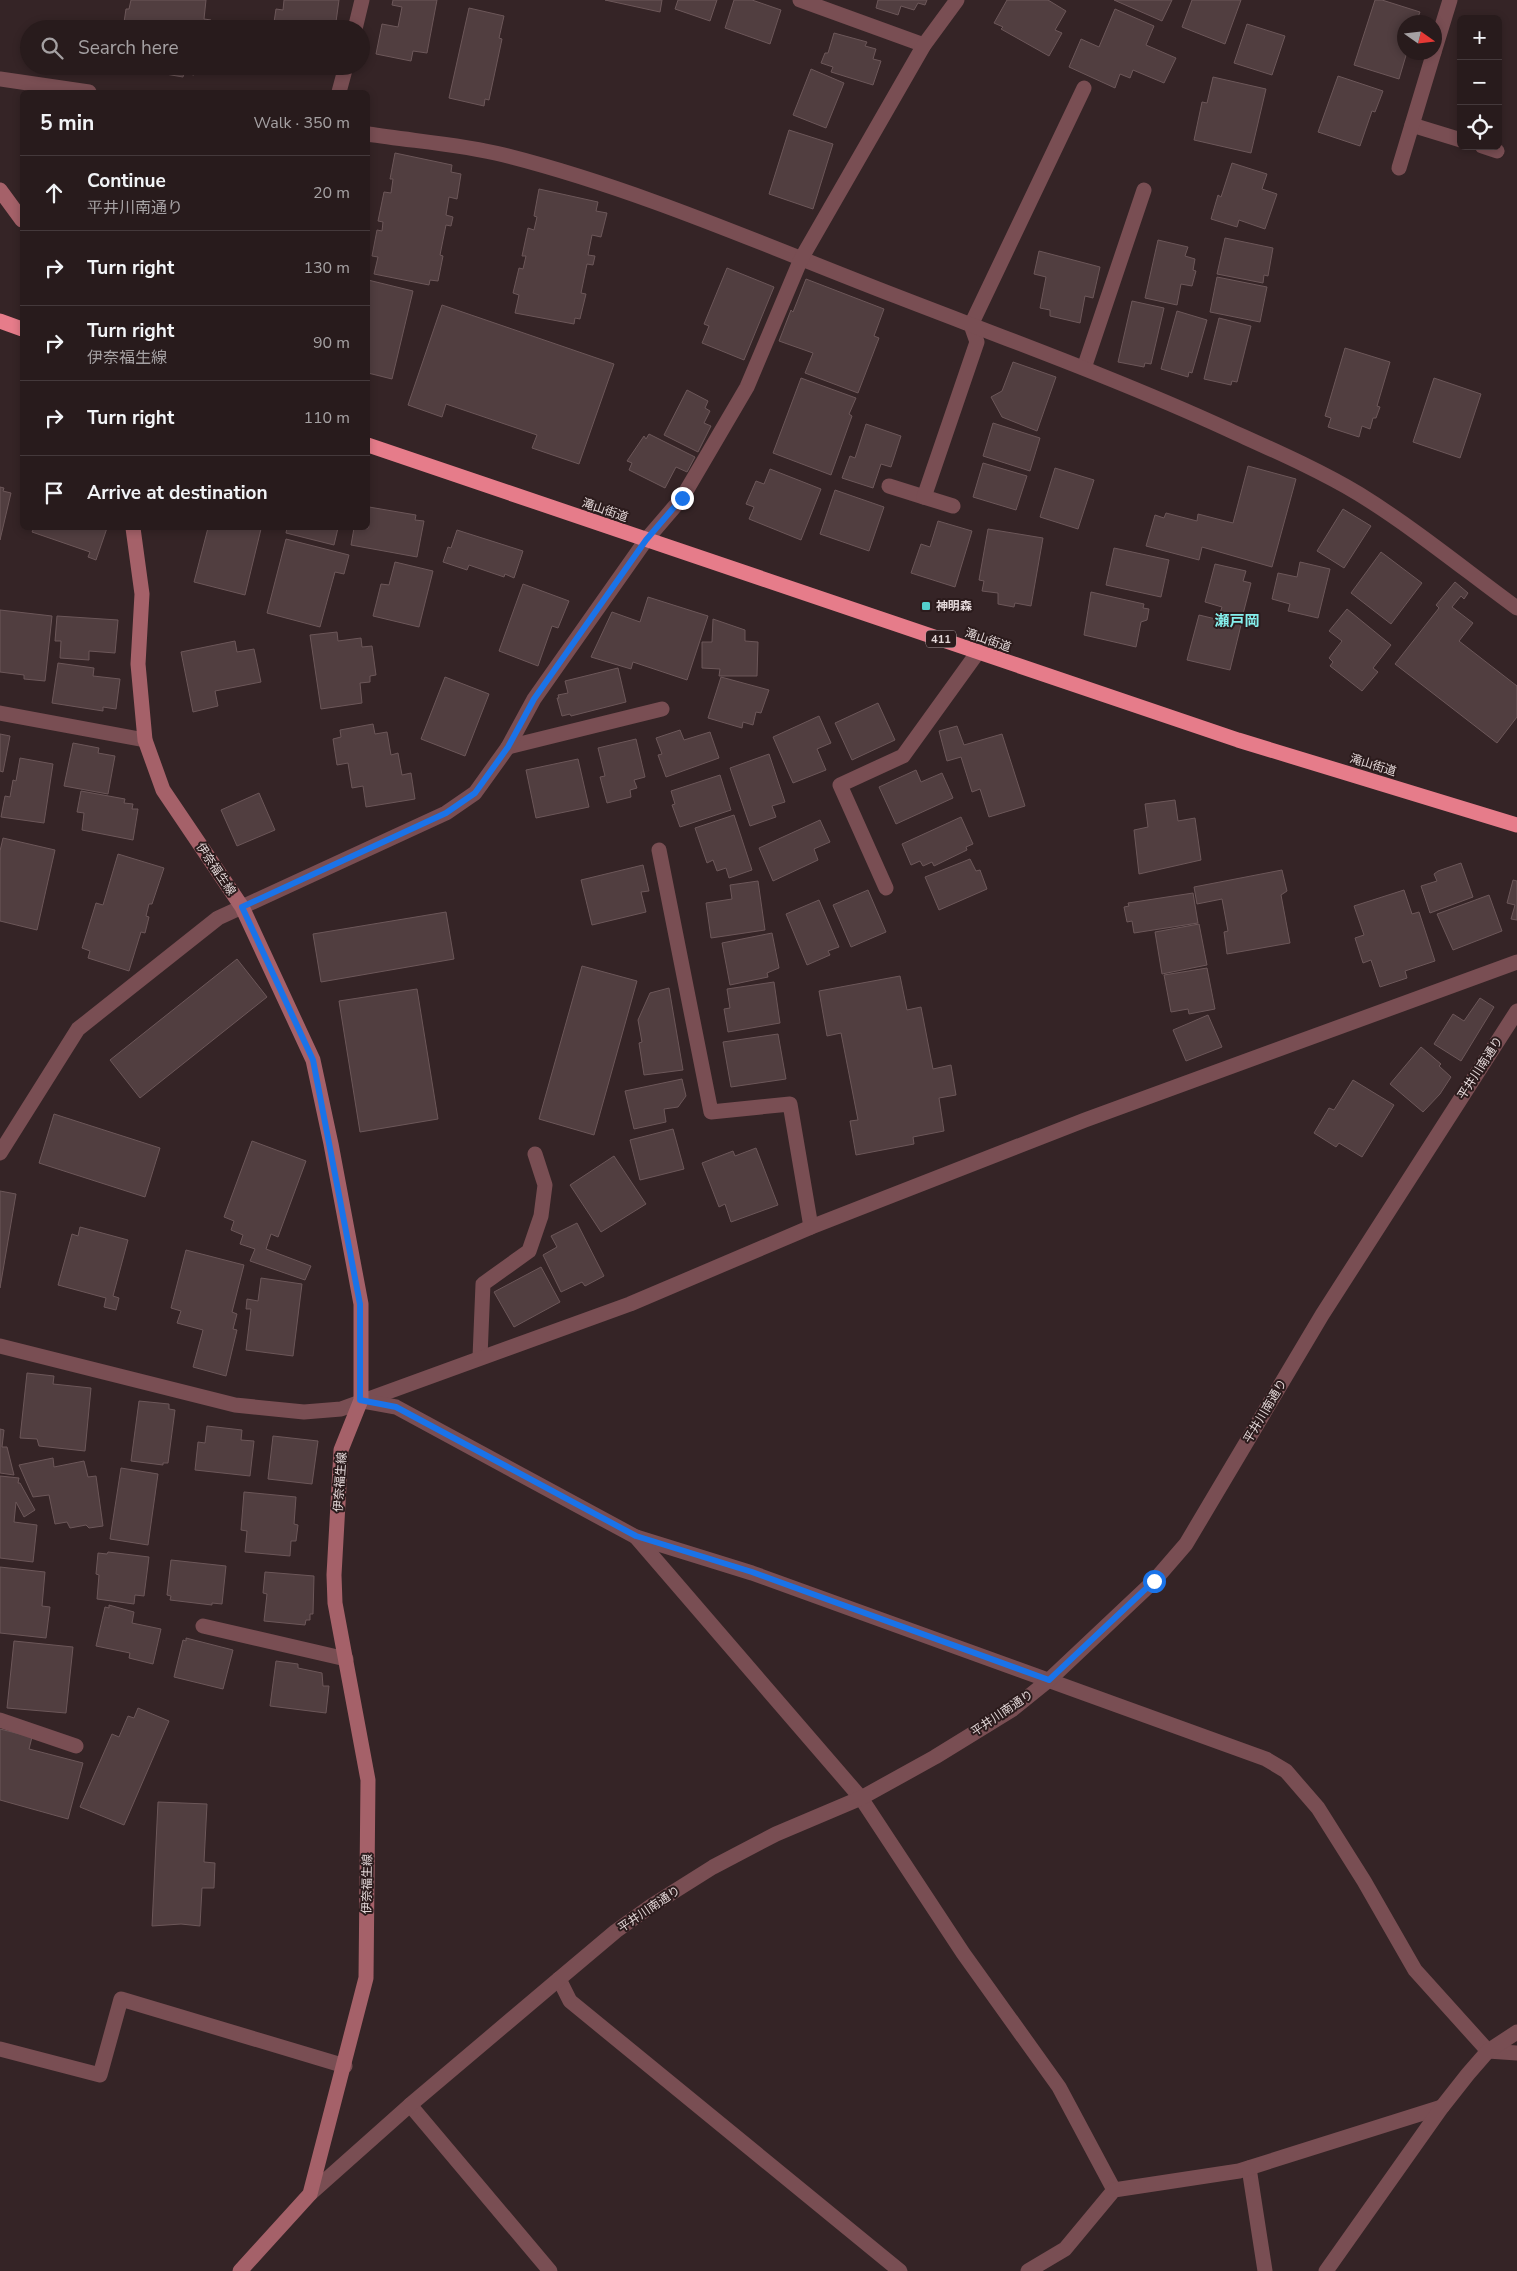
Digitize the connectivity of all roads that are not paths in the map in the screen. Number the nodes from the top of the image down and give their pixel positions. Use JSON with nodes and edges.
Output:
{"nodes":[{"id":1,"x":362,"y":0,"type":"edge"},
{"id":2,"x":800,"y":0,"type":"edge"},
{"id":3,"x":956,"y":0,"type":"edge"},
{"id":4,"x":1450,"y":0,"type":"edge"},
{"id":5,"x":357,"y":20,"type":"edge"},
{"id":6,"x":1442,"y":26,"type":"edge"},
{"id":7,"x":924,"y":45,"type":"junction"},
{"id":8,"x":1432,"y":60,"type":"edge"},
{"id":9,"x":344,"y":75,"type":"edge"},
{"id":10,"x":0,"y":79,"type":"edge"},
{"id":11,"x":1084,"y":88,"type":"dead end"},
{"id":12,"x":75,"y":90,"type":"edge"},
{"id":13,"x":340,"y":90,"type":"edge"},
{"id":14,"x":1412,"y":125,"type":"junction"},
{"id":15,"x":370,"y":134,"type":"edge"},
{"id":16,"x":1457,"y":139,"type":"edge"},
{"id":17,"x":1399,"y":168,"type":"dead end"},
{"id":18,"x":0,"y":190,"type":"edge"},
{"id":19,"x":1144,"y":190,"type":"dead end"},
{"id":20,"x":20,"y":217,"type":"edge"},
{"id":21,"x":801,"y":259,"type":"junction"},
{"id":22,"x":0,"y":321,"type":"edge"},
{"id":23,"x":970,"y":325,"type":"junction"},
{"id":24,"x":20,"y":327,"type":"edge"},
{"id":25,"x":1084,"y":368,"type":"junction"},
{"id":26,"x":370,"y":447,"type":"edge"},
{"id":27,"x":889,"y":486,"type":"dead end"},
{"id":28,"x":924,"y":497,"type":"junction"},
{"id":29,"x":953,"y":506,"type":"dead end"},
{"id":30,"x":133,"y":530,"type":"edge"},
{"id":31,"x":646,"y":540,"type":"junction"},
{"id":32,"x":1517,"y":608,"type":"edge"},
{"id":33,"x":978,"y":652,"type":"junction"},
{"id":34,"x":662,"y":709,"type":"dead end"},
{"id":35,"x":0,"y":713,"type":"edge"},
{"id":36,"x":145,"y":740,"type":"junction"},
{"id":37,"x":508,"y":747,"type":"junction"},
{"id":38,"x":1517,"y":825,"type":"edge"},
{"id":39,"x":659,"y":850,"type":"dead end"},
{"id":40,"x":886,"y":888,"type":"dead end"},
{"id":41,"x":242,"y":907,"type":"junction"},
{"id":42,"x":1517,"y":962,"type":"edge"},
{"id":43,"x":1517,"y":1011,"type":"edge"},
{"id":44,"x":0,"y":1153,"type":"edge"},
{"id":45,"x":536,"y":1154,"type":"dead end"},
{"id":46,"x":811,"y":1227,"type":"junction"},
{"id":47,"x":0,"y":1346,"type":"edge"},
{"id":48,"x":480,"y":1357,"type":"junction"},
{"id":49,"x":360,"y":1400,"type":"junction"},
{"id":50,"x":636,"y":1536,"type":"junction"},
{"id":51,"x":203,"y":1626,"type":"dead end"},
{"id":52,"x":346,"y":1658,"type":"junction"},
{"id":53,"x":1049,"y":1680,"type":"junction"},
{"id":54,"x":0,"y":1720,"type":"edge"},
{"id":55,"x":76,"y":1746,"type":"dead end"},
{"id":56,"x":861,"y":1798,"type":"junction"},
{"id":57,"x":559,"y":1979,"type":"junction"},
{"id":58,"x":1517,"y":2032,"type":"edge"},
{"id":59,"x":0,"y":2049,"type":"edge"},
{"id":60,"x":1488,"y":2051,"type":"junction"},
{"id":61,"x":1517,"y":2052,"type":"edge"},
{"id":62,"x":345,"y":2066,"type":"junction"},
{"id":63,"x":410,"y":2105,"type":"junction"},
{"id":64,"x":1442,"y":2107,"type":"junction"},
{"id":65,"x":1249,"y":2168,"type":"junction"},
{"id":66,"x":1114,"y":2190,"type":"junction"},
{"id":67,"x":310,"y":2194,"type":"junction"},
{"id":68,"x":240,"y":2271,"type":"edge"},
{"id":69,"x":550,"y":2271,"type":"edge"},
{"id":70,"x":900,"y":2271,"type":"edge"},
{"id":71,"x":1028,"y":2271,"type":"edge"},
{"id":72,"x":1265,"y":2271,"type":"edge"},
{"id":73,"x":1326,"y":2271,"type":"edge"}],
"edges":[{"from":1,"to":5,"type":"street"},
{"from":2,"to":7,"type":"street"},
{"from":3,"to":7,"type":"street"},
{"from":4,"to":6,"type":"street"},
{"from":7,"to":21,"type":"street"},
{"from":8,"to":14,"type":"street"},
{"from":9,"to":13,"type":"street"},
{"from":10,"to":12,"type":"street"},
{"from":11,"to":23,"type":"street"},
{"from":14,"to":16,"type":"street"},
{"from":14,"to":17,"type":"street"},
{"from":15,"to":21,"type":"street"},
{"from":18,"to":20,"type":"main road"},
{"from":19,"to":25,"type":"street"},
{"from":21,"to":23,"type":"street"},
{"from":21,"to":31,"type":"street"},
{"from":22,"to":24,"type":"highway"},
{"from":23,"to":25,"type":"street"},
{"from":23,"to":28,"type":"street"},
{"from":25,"to":32,"type":"street"},
{"from":26,"to":31,"type":"highway","name":"滝山街道","number":"411"},
{"from":27,"to":28,"type":"street"},
{"from":28,"to":29,"type":"street"},
{"from":30,"to":36,"type":"main road","name":"伊奈福生線"},
{"from":31,"to":33,"type":"highway","name":"滝山街道","number":"411"},
{"from":31,"to":37,"type":"street"},
{"from":33,"to":38,"type":"highway","name":"滝山街道","number":"411"},
{"from":33,"to":40,"type":"street"},
{"from":34,"to":37,"type":"street"},
{"from":35,"to":36,"type":"street"},
{"from":36,"to":41,"type":"main road","name":"伊奈福生線"},
{"from":37,"to":41,"type":"street"},
{"from":39,"to":46,"type":"street"},
{"from":41,"to":44,"type":"street"},
{"from":41,"to":49,"type":"main road","name":"伊奈福生線"},
{"from":42,"to":46,"type":"street"},
{"from":43,"to":53,"type":"street","name":"平井川南通り"},
{"from":45,"to":48,"type":"street"},
{"from":46,"to":48,"type":"street"},
{"from":47,"to":49,"type":"street"},
{"from":48,"to":49,"type":"street"},
{"from":49,"to":50,"type":"street"},
{"from":49,"to":52,"type":"main road","name":"伊奈福生線"},
{"from":50,"to":53,"type":"street"},
{"from":50,"to":56,"type":"street"},
{"from":51,"to":52,"type":"street"},
{"from":52,"to":62,"type":"main road","name":"伊奈福生線"},
{"from":53,"to":56,"type":"street","name":"平井川南通り"},
{"from":53,"to":60,"type":"street"},
{"from":54,"to":55,"type":"street"},
{"from":56,"to":57,"type":"street","name":"平井川南通り"},
{"from":56,"to":66,"type":"street"},
{"from":57,"to":63,"type":"street","name":"平井川南通り"},
{"from":57,"to":70,"type":"street"},
{"from":58,"to":60,"type":"street"},
{"from":59,"to":62,"type":"street"},
{"from":60,"to":61,"type":"street"},
{"from":60,"to":64,"type":"street"},
{"from":62,"to":67,"type":"main road","name":"伊奈福生線"},
{"from":63,"to":67,"type":"street","name":"平井川南通り"},
{"from":63,"to":69,"type":"street"},
{"from":64,"to":65,"type":"street"},
{"from":64,"to":73,"type":"street"},
{"from":65,"to":66,"type":"street"},
{"from":65,"to":72,"type":"street"},
{"from":66,"to":71,"type":"street"},
{"from":67,"to":68,"type":"main road","name":"伊奈福生線"}]}
